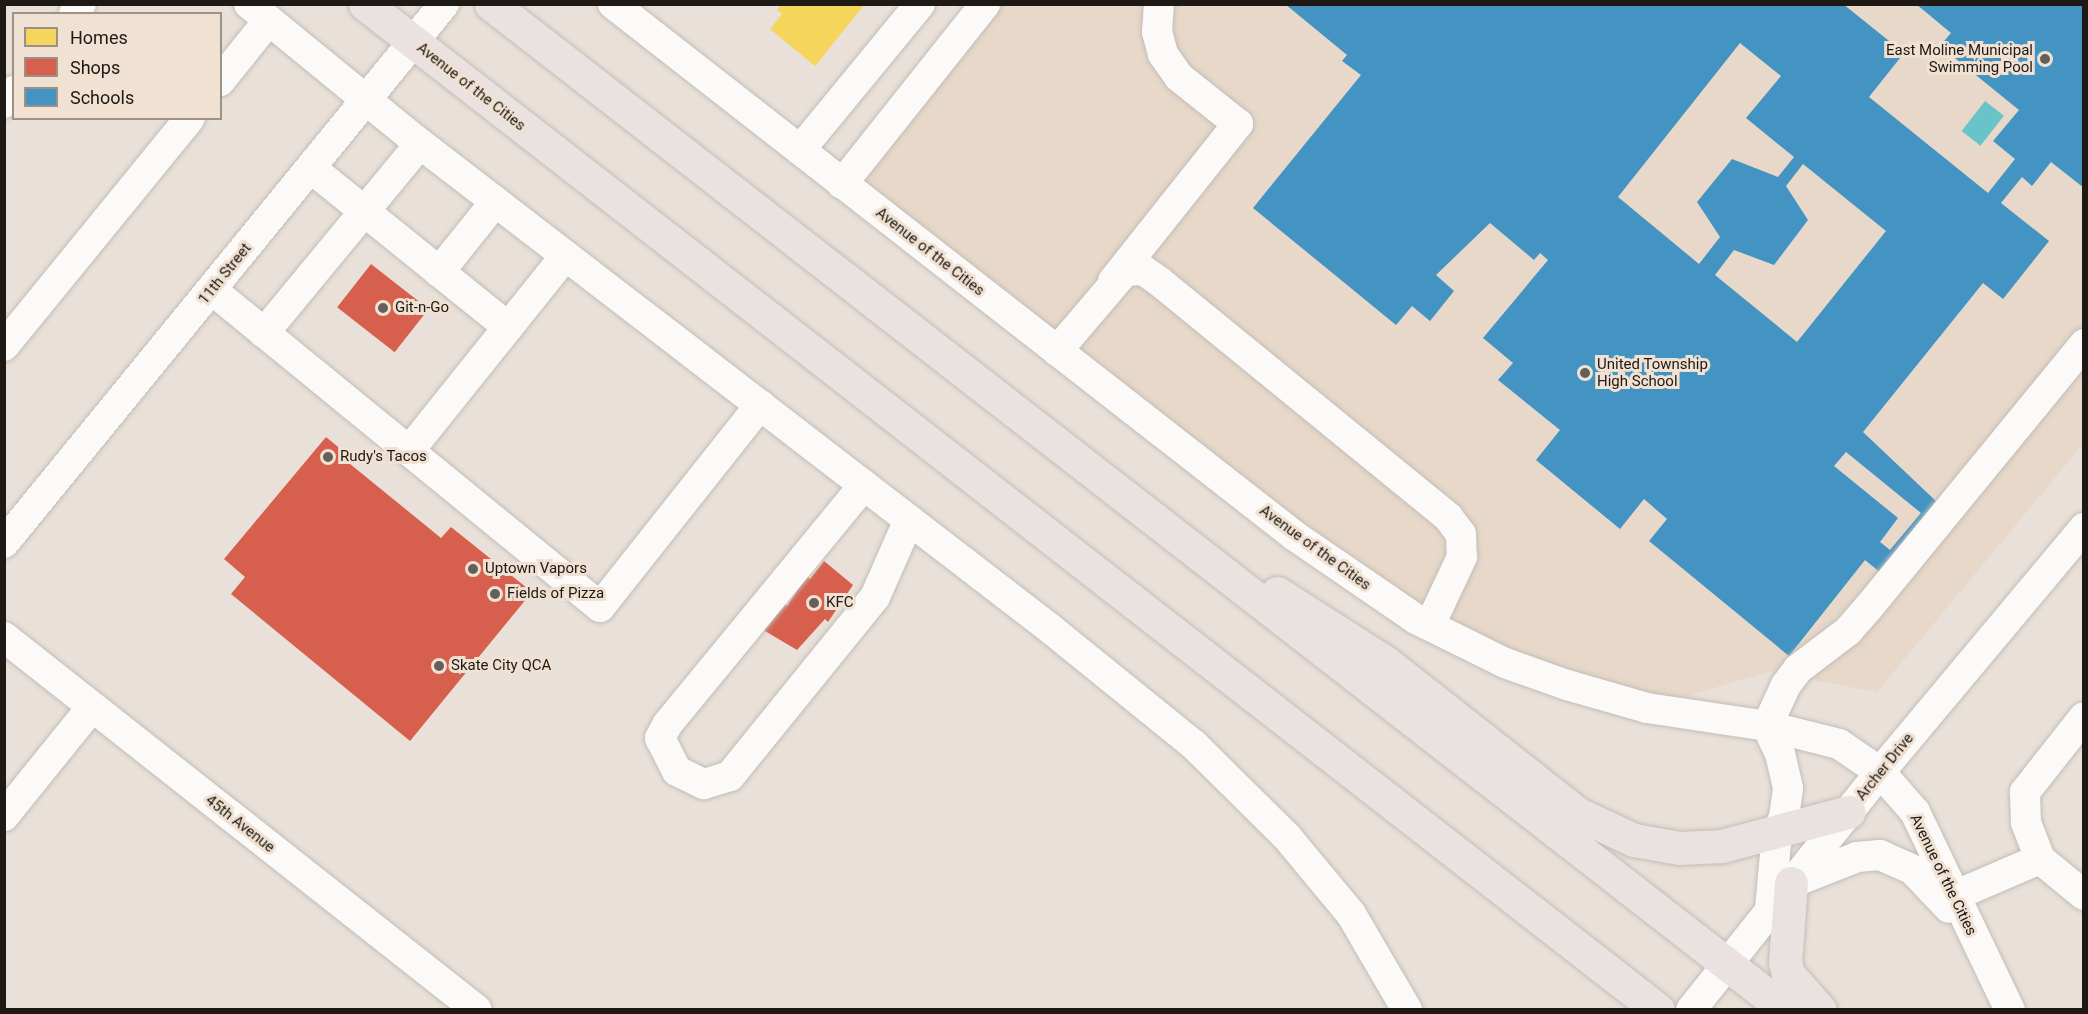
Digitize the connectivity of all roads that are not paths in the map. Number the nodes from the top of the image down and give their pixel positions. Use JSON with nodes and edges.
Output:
{"nodes":[{"id":1,"x":365,"y":4,"type":"edge"},
{"id":2,"x":444,"y":4,"type":"edge"},
{"id":3,"x":491,"y":4,"type":"edge"},
{"id":4,"x":613,"y":4,"type":"edge"},
{"id":5,"x":921,"y":4,"type":"edge"},
{"id":6,"x":985,"y":4,"type":"edge"},
{"id":7,"x":1159,"y":4,"type":"edge"},
{"id":8,"x":259,"y":12,"type":"edge"},
{"id":9,"x":413,"y":42,"type":"junction"},
{"id":10,"x":222,"y":77,"type":"edge"},
{"id":11,"x":367,"y":100,"type":"junction"},
{"id":12,"x":188,"y":120,"type":"edge"},
{"id":13,"x":420,"y":144,"type":"junction"},
{"id":14,"x":800,"y":150,"type":"junction"},
{"id":15,"x":312,"y":169,"type":"junction"},
{"id":16,"x":842,"y":184,"type":"junction"},
{"id":17,"x":495,"y":201,"type":"junction"},
{"id":18,"x":364,"y":211,"type":"junction"},
{"id":19,"x":566,"y":256,"type":"junction"},
{"id":20,"x":439,"y":272,"type":"junction"},
{"id":21,"x":1111,"y":284,"type":"junction"},
{"id":22,"x":212,"y":290,"type":"junction"},
{"id":23,"x":508,"y":327,"type":"junction"},
{"id":24,"x":264,"y":333,"type":"junction"},
{"id":25,"x":2084,"y":344,"type":"edge"},
{"id":26,"x":4,"y":346,"type":"edge"},
{"id":27,"x":1058,"y":351,"type":"junction"},
{"id":28,"x":760,"y":405,"type":"junction"},
{"id":29,"x":410,"y":451,"type":"junction"},
{"id":30,"x":864,"y":485,"type":"junction"},
{"id":31,"x":1132,"y":505,"type":"junction"},
{"id":32,"x":909,"y":520,"type":"junction"},
{"id":33,"x":2084,"y":528,"type":"edge"},
{"id":34,"x":4,"y":543,"type":"edge"},
{"id":35,"x":1430,"y":625,"type":"junction"},
{"id":36,"x":4,"y":637,"type":"edge"},
{"id":37,"x":1242,"y":687,"type":"dead end"},
{"id":38,"x":91,"y":708,"type":"junction"},
{"id":39,"x":2084,"y":717,"type":"edge"},
{"id":40,"x":1767,"y":726,"type":"junction"},
{"id":41,"x":1880,"y":772,"type":"junction"},
{"id":42,"x":1848,"y":812,"type":"junction"},
{"id":43,"x":4,"y":816,"type":"edge"},
{"id":44,"x":1777,"y":832,"type":"junction"},
{"id":45,"x":2040,"y":859,"type":"junction"},
{"id":46,"x":1791,"y":883,"type":"junction"},
{"id":47,"x":2084,"y":895,"type":"edge"},
{"id":48,"x":1954,"y":896,"type":"junction"},
{"id":49,"x":1770,"y":909,"type":"junction"},
{"id":50,"x":1973,"y":937,"type":"junction"},
{"id":51,"x":1727,"y":963,"type":"junction"},
{"id":52,"x":1629,"y":987,"type":"junction"},
{"id":53,"x":477,"y":1010,"type":"edge"},
{"id":54,"x":1407,"y":1010,"type":"edge"},
{"id":55,"x":1658,"y":1010,"type":"edge"},
{"id":56,"x":1690,"y":1010,"type":"edge"},
{"id":57,"x":1786,"y":1010,"type":"edge"},
{"id":58,"x":1820,"y":1010,"type":"edge"},
{"id":59,"x":2010,"y":1010,"type":"edge"}],
"edges":[{"from":1,"to":9,"type":"main road","name":"Avenue of the Cities"},
{"from":2,"to":9,"type":"street","name":"11th Street"},
{"from":3,"to":31,"type":"main road"},
{"from":4,"to":14,"type":"street","name":"Avenue of the Cities"},
{"from":5,"to":14,"type":"street"},
{"from":6,"to":16,"type":"street"},
{"from":7,"to":21,"type":"street"},
{"from":8,"to":10,"type":"street"},
{"from":8,"to":11,"type":"street"},
{"from":9,"to":11,"type":"street","name":"11th Street"},
{"from":9,"to":52,"type":"main road","name":"Avenue of the Cities"},
{"from":11,"to":13,"type":"street"},
{"from":11,"to":15,"type":"street","name":"11th Street"},
{"from":12,"to":26,"type":"street"},
{"from":13,"to":17,"type":"street"},
{"from":13,"to":18,"type":"street"},
{"from":14,"to":16,"type":"street","name":"Avenue of the Cities"},
{"from":15,"to":18,"type":"street"},
{"from":15,"to":22,"type":"street","name":"11th Street"},
{"from":16,"to":27,"type":"street","name":"Avenue of the Cities"},
{"from":17,"to":19,"type":"street"},
{"from":17,"to":20,"type":"street"},
{"from":18,"to":20,"type":"street"},
{"from":18,"to":24,"type":"street"},
{"from":19,"to":23,"type":"street"},
{"from":19,"to":28,"type":"street"},
{"from":20,"to":23,"type":"street"},
{"from":21,"to":27,"type":"street"},
{"from":21,"to":35,"type":"street"},
{"from":22,"to":24,"type":"street"},
{"from":22,"to":34,"type":"street","name":"11th Street"},
{"from":23,"to":29,"type":"street"},
{"from":24,"to":29,"type":"street"},
{"from":25,"to":40,"type":"street"},
{"from":27,"to":35,"type":"street","name":"Avenue of the Cities"},
{"from":28,"to":29,"type":"street"},
{"from":28,"to":30,"type":"street"},
{"from":30,"to":32,"type":"street"},
{"from":30,"to":32,"type":"street"},
{"from":31,"to":44,"type":"main road"},
{"from":31,"to":51,"type":"main road"},
{"from":32,"to":54,"type":"street"},
{"from":33,"to":41,"type":"street","name":"Archer Drive"},
{"from":35,"to":40,"type":"street","name":"Avenue of the Cities"},
{"from":36,"to":38,"type":"street","name":"45th Avenue"},
{"from":37,"to":52,"type":"main road","name":"Avenue of the Cities"},
{"from":38,"to":43,"type":"street"},
{"from":38,"to":53,"type":"street","name":"45th Avenue"},
{"from":39,"to":45,"type":"street"},
{"from":40,"to":41,"type":"street","name":"Avenue of the Cities"},
{"from":40,"to":44,"type":"street"},
{"from":41,"to":42,"type":"street","name":"Archer Drive"},
{"from":41,"to":48,"type":"street","name":"Avenue of the Cities"},
{"from":42,"to":44,"type":"main road"},
{"from":42,"to":46,"type":"street","name":"Archer Drive"},
{"from":44,"to":49,"type":"street"},
{"from":45,"to":47,"type":"street"},
{"from":45,"to":48,"type":"street"},
{"from":46,"to":49,"type":"street","name":"Archer Drive"},
{"from":46,"to":50,"type":"street"},
{"from":46,"to":58,"type":"main road"},
{"from":48,"to":50,"type":"street","name":"Avenue of the Cities"},
{"from":49,"to":51,"type":"street","name":"Archer Drive"},
{"from":50,"to":59,"type":"street","name":"Avenue of the Cities"},
{"from":51,"to":56,"type":"street","name":"Archer Drive"},
{"from":51,"to":57,"type":"main road"},
{"from":52,"to":55,"type":"main road","name":"Avenue of the Cities"}]}
